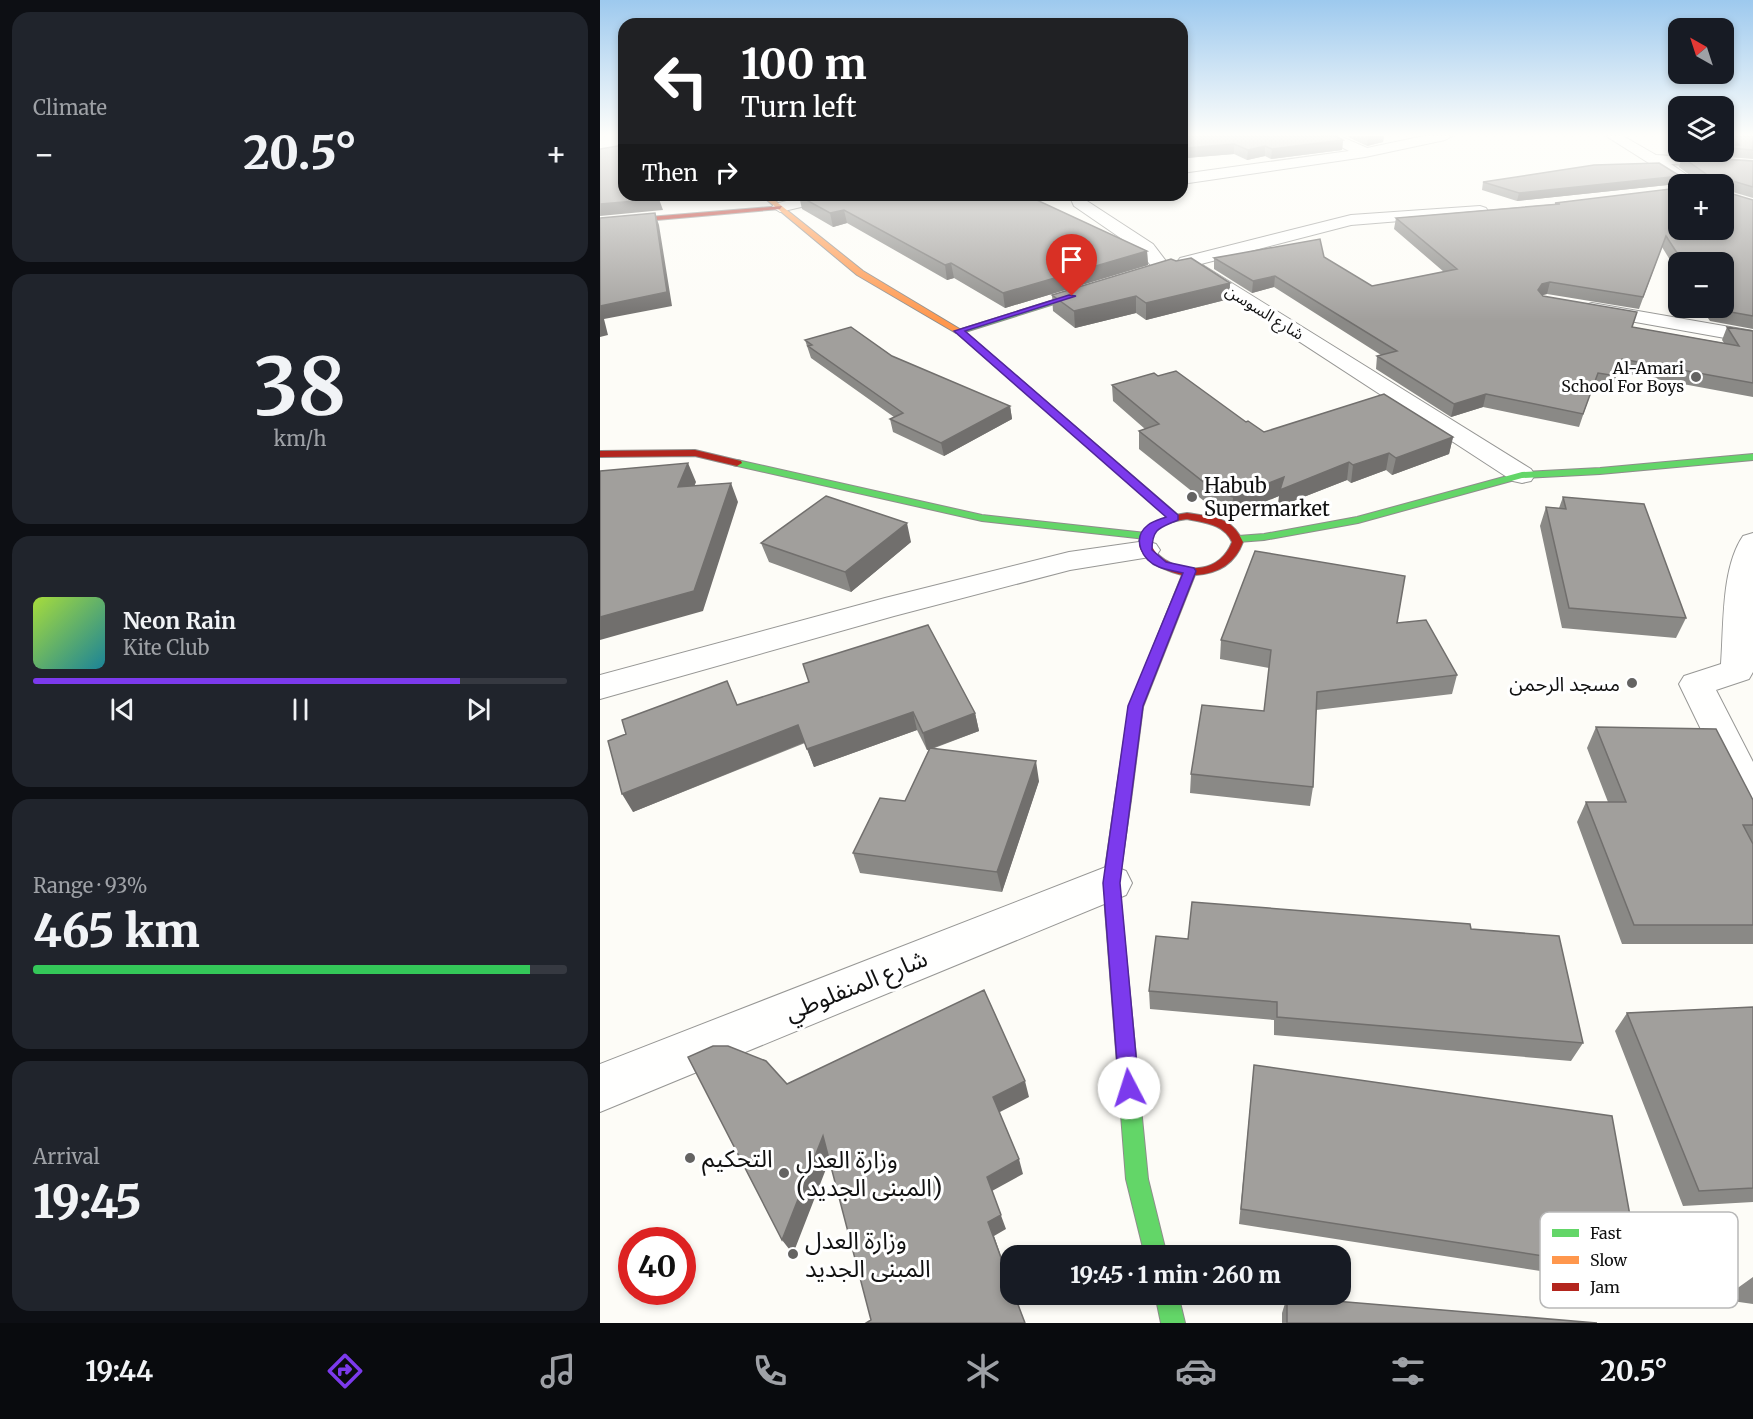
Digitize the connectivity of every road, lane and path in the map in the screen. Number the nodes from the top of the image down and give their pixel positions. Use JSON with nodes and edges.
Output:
{"nodes":[{"id":1,"x":772,"y":201,"type":"edge"},
{"id":2,"x":806,"y":201,"type":"edge"},
{"id":3,"x":1079,"y":201,"type":"edge"},
{"id":4,"x":780,"y":207,"type":"junction"},
{"id":5,"x":1493,"y":210,"type":"edge"},
{"id":6,"x":600,"y":223,"type":"edge"},
{"id":7,"x":1186,"y":262,"type":"junction"},
{"id":8,"x":1157,"y":271,"type":"joint"},
{"id":9,"x":1106,"y":286,"type":"edge"},
{"id":10,"x":1570,"y":306,"type":"edge"},
{"id":11,"x":958,"y":331,"type":"junction"},
{"id":12,"x":1753,"y":337,"type":"edge"},
{"id":13,"x":600,"y":454,"type":"edge"},
{"id":14,"x":1753,"y":457,"type":"edge"},
{"id":15,"x":1522,"y":475,"type":"junction"},
{"id":16,"x":1174,"y":517,"type":"junction"},
{"id":17,"x":1238,"y":539,"type":"junction"},
{"id":18,"x":1753,"y":542,"type":"edge"},
{"id":19,"x":1146,"y":543,"type":"junction"},
{"id":20,"x":1190,"y":571,"type":"junction"},
{"id":21,"x":600,"y":687,"type":"edge"},
{"id":22,"x":1753,"y":799,"type":"edge"},
{"id":23,"x":1111,"y":883,"type":"junction"},
{"id":24,"x":600,"y":1088,"type":"edge"},
{"id":25,"x":1153,"y":1245,"type":"edge"},
{"id":26,"x":1169,"y":1305,"type":"edge"},
{"id":27,"x":1173,"y":1323,"type":"edge"}],
"edges":[{"from":1,"to":4,"type":"street"},
{"from":2,"to":4,"type":"street"},
{"from":3,"to":8,"type":"street"},
{"from":4,"to":6,"type":"street"},
{"from":4,"to":11,"type":"street"},
{"from":5,"to":7,"type":"street"},
{"from":7,"to":8,"type":"street"},
{"from":7,"to":15,"type":"street","name":"شارع السوسن"},
{"from":9,"to":11,"type":"street"},
{"from":10,"to":12,"type":"street"},
{"from":11,"to":16,"type":"street"},
{"from":13,"to":19,"type":"street"},
{"from":14,"to":15,"type":"street"},
{"from":15,"to":17,"type":"street"},
{"from":16,"to":17,"type":"street"},
{"from":16,"to":19,"type":"street"},
{"from":17,"to":20,"type":"street"},
{"from":18,"to":22,"type":"street"},
{"from":19,"to":20,"type":"street"},
{"from":19,"to":21,"type":"street"},
{"from":20,"to":23,"type":"street"},
{"from":23,"to":24,"type":"street","name":"شارع المنفلوطي"},
{"from":23,"to":25,"type":"street"},
{"from":26,"to":27,"type":"street"}]}
